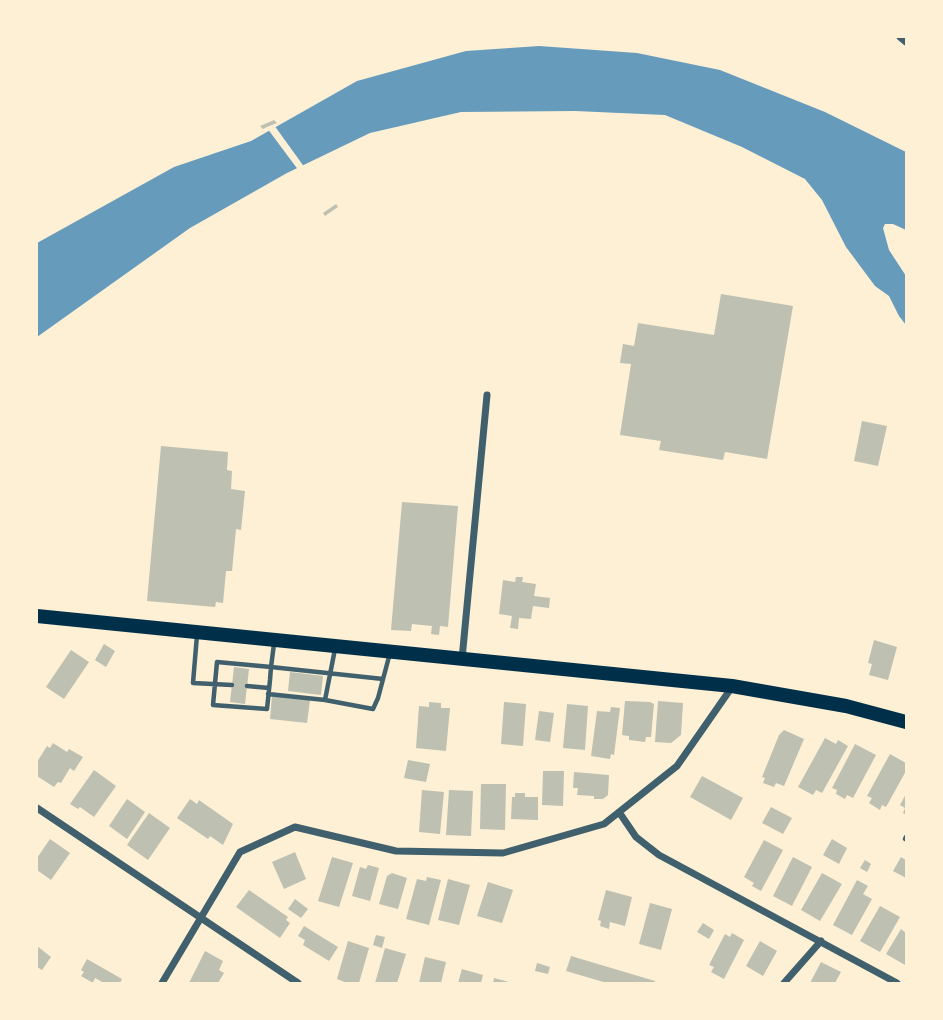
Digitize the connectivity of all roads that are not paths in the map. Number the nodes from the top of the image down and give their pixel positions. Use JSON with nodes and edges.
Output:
{"nodes":[{"id":1,"x":900,"y":37,"type":"edge"},
{"id":2,"x":906,"y":42,"type":"edge"},
{"id":3,"x":487,"y":396,"type":"dead end"},
{"id":4,"x":37,"y":616,"type":"edge"},
{"id":5,"x":198,"y":633,"type":"junction"},
{"id":6,"x":275,"y":640,"type":"junction"},
{"id":7,"x":335,"y":647,"type":"junction"},
{"id":8,"x":390,"y":652,"type":"junction"},
{"id":9,"x":462,"y":659,"type":"junction"},
{"id":10,"x":271,"y":667,"type":"junction"},
{"id":11,"x":331,"y":673,"type":"junction"},
{"id":12,"x":383,"y":679,"type":"junction"},
{"id":13,"x":215,"y":685,"type":"junction"},
{"id":14,"x":232,"y":685,"type":"dead end"},
{"id":15,"x":247,"y":686,"type":"dead end"},
{"id":16,"x":732,"y":686,"type":"junction"},
{"id":17,"x":269,"y":691,"type":"junction"},
{"id":18,"x":325,"y":700,"type":"junction"},
{"id":19,"x":906,"y":723,"type":"edge"},
{"id":20,"x":37,"y":808,"type":"edge"},
{"id":21,"x":618,"y":812,"type":"junction"},
{"id":22,"x":201,"y":918,"type":"junction"},
{"id":23,"x":821,"y":941,"type":"junction"},
{"id":24,"x":162,"y":983,"type":"edge"},
{"id":25,"x":298,"y":983,"type":"edge"},
{"id":26,"x":785,"y":983,"type":"edge"},
{"id":27,"x":897,"y":983,"type":"edge"}],
"edges":[{"from":1,"to":2,"type":"street"},
{"from":3,"to":9,"type":"street"},
{"from":4,"to":5,"type":"main road"},
{"from":5,"to":6,"type":"main road"},
{"from":5,"to":13,"type":"lane"},
{"from":6,"to":7,"type":"main road"},
{"from":6,"to":10,"type":"lane"},
{"from":7,"to":8,"type":"main road"},
{"from":7,"to":11,"type":"lane"},
{"from":8,"to":9,"type":"main road"},
{"from":8,"to":12,"type":"lane"},
{"from":9,"to":16,"type":"main road"},
{"from":10,"to":11,"type":"lane"},
{"from":10,"to":13,"type":"lane"},
{"from":10,"to":17,"type":"lane"},
{"from":11,"to":12,"type":"lane"},
{"from":11,"to":18,"type":"lane"},
{"from":12,"to":18,"type":"lane"},
{"from":13,"to":14,"type":"lane"},
{"from":13,"to":17,"type":"lane"},
{"from":15,"to":17,"type":"lane"},
{"from":16,"to":19,"type":"main road"},
{"from":16,"to":21,"type":"street"},
{"from":17,"to":18,"type":"lane"},
{"from":20,"to":22,"type":"street"},
{"from":21,"to":22,"type":"street"},
{"from":21,"to":23,"type":"street"},
{"from":22,"to":24,"type":"street"},
{"from":22,"to":25,"type":"street"},
{"from":23,"to":26,"type":"street"},
{"from":23,"to":27,"type":"street"}]}
